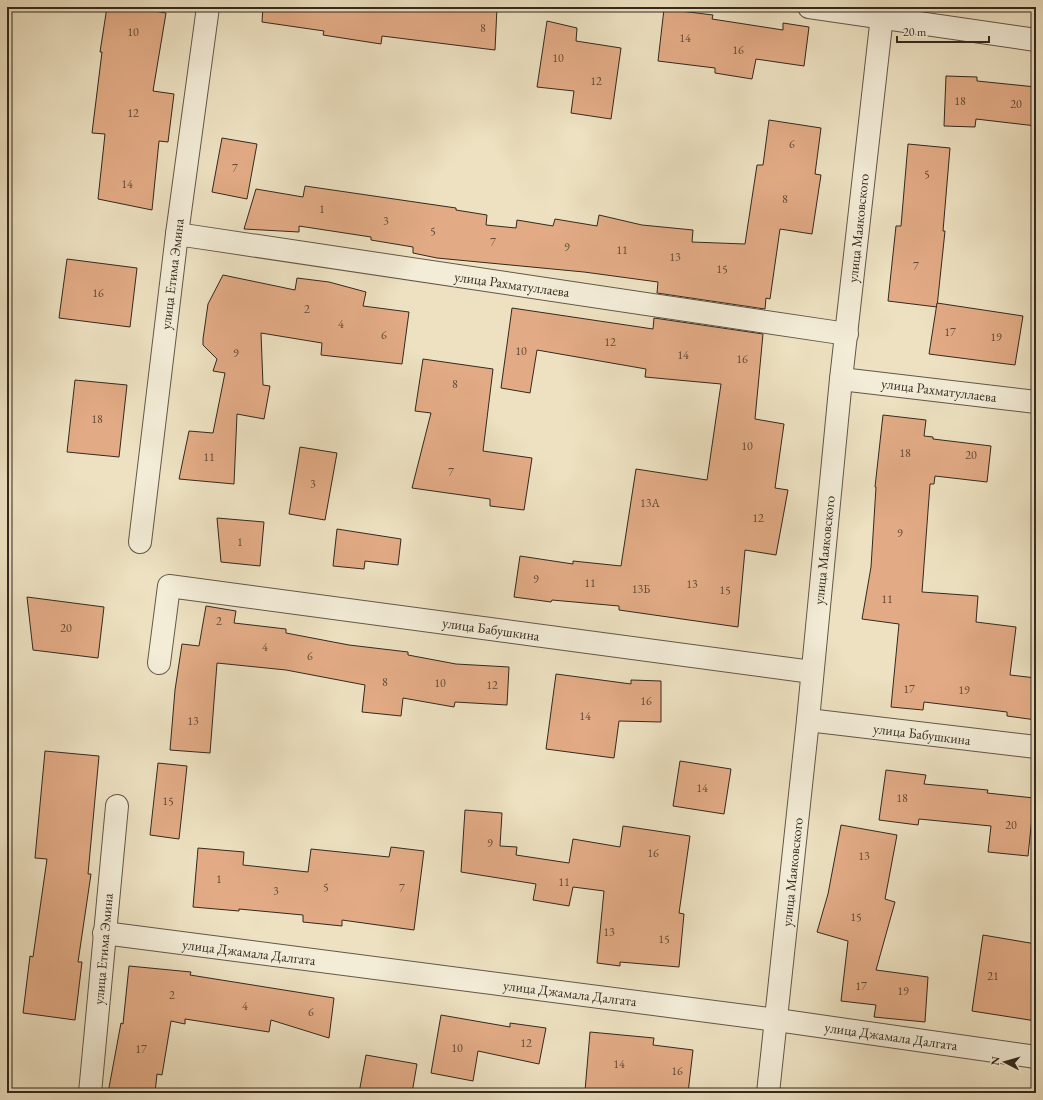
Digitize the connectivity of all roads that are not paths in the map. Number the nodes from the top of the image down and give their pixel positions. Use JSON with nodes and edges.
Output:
{"nodes":[{"id":1,"x":208,"y":7,"type":"edge"},
{"id":2,"x":809,"y":7,"type":"edge"},
{"id":3,"x":882,"y":12,"type":"edge"},
{"id":4,"x":1036,"y":40,"type":"edge"},
{"id":5,"x":177,"y":234,"type":"junction"},
{"id":6,"x":847,"y":334,"type":"junction"},
{"id":7,"x":841,"y":379,"type":"junction"},
{"id":8,"x":1036,"y":402,"type":"edge"},
{"id":9,"x":140,"y":542,"type":"dead end"},
{"id":10,"x":159,"y":663,"type":"dead end"},
{"id":11,"x":812,"y":672,"type":"junction"},
{"id":12,"x":808,"y":720,"type":"junction"},
{"id":13,"x":1036,"y":747,"type":"edge"},
{"id":14,"x":117,"y":806,"type":"dead end"},
{"id":15,"x":104,"y":933,"type":"junction"},
{"id":16,"x":777,"y":1020,"type":"junction"},
{"id":17,"x":1036,"y":1057,"type":"edge"},
{"id":18,"x":90,"y":1093,"type":"edge"},
{"id":19,"x":768,"y":1093,"type":"edge"}],
"edges":[{"from":1,"to":5,"type":"street","name":"улица Етима Эмина"},
{"from":2,"to":3,"type":"street"},
{"from":3,"to":4,"type":"street"},
{"from":3,"to":6,"type":"street","name":"улица Маяковского"},
{"from":5,"to":6,"type":"street","name":"улица Рахматуллаева"},
{"from":5,"to":9,"type":"street","name":"улица Етима Эмина"},
{"from":6,"to":7,"type":"street","name":"улица Маяковского"},
{"from":7,"to":8,"type":"street","name":"улица Рахматуллаева"},
{"from":7,"to":11,"type":"street","name":"улица Маяковского"},
{"from":10,"to":11,"type":"street","name":"улица Бабушкина"},
{"from":11,"to":12,"type":"street","name":"улица Маяковского"},
{"from":12,"to":13,"type":"street","name":"улица Бабушкина"},
{"from":12,"to":16,"type":"street","name":"улица Маяковского"},
{"from":14,"to":15,"type":"street","name":"улица Етима Эмина"},
{"from":15,"to":16,"type":"street","name":"улица Джамала Далгата"},
{"from":15,"to":18,"type":"street","name":"улица Етима Эмина"},
{"from":16,"to":17,"type":"street","name":"улица Джамала Далгата"},
{"from":16,"to":19,"type":"street","name":"улица Маяковского"}]}
